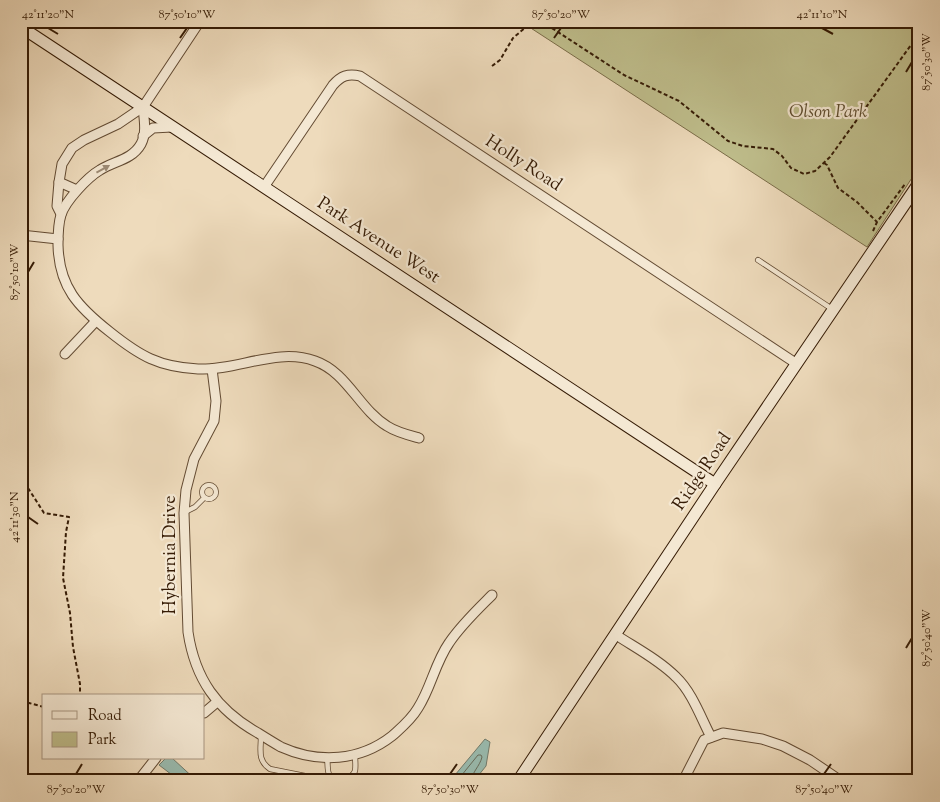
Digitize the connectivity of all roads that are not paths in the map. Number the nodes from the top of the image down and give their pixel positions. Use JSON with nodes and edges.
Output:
{"nodes":[{"id":1,"x":200,"y":21,"type":"edge"},
{"id":2,"x":21,"y":27,"type":"edge"},
{"id":3,"x":143,"y":107,"type":"junction"},
{"id":4,"x":172,"y":126,"type":"junction"},
{"id":5,"x":143,"y":136,"type":"junction"},
{"id":6,"x":59,"y":182,"type":"junction"},
{"id":7,"x":919,"y":183,"type":"edge"},
{"id":8,"x":264,"y":187,"type":"junction"},
{"id":9,"x":77,"y":190,"type":"junction"},
{"id":10,"x":61,"y":214,"type":"junction"},
{"id":11,"x":21,"y":235,"type":"edge"},
{"id":12,"x":58,"y":239,"type":"junction"},
{"id":13,"x":758,"y":260,"type":"dead end"},
{"id":14,"x":834,"y":309,"type":"junction"},
{"id":15,"x":96,"y":321,"type":"junction"},
{"id":16,"x":64,"y":354,"type":"dead end"},
{"id":17,"x":797,"y":364,"type":"junction"},
{"id":18,"x":212,"y":369,"type":"junction"},
{"id":19,"x":419,"y":438,"type":"dead end"},
{"id":20,"x":716,"y":484,"type":"junction"},
{"id":21,"x":204,"y":498,"type":"dead end"},
{"id":22,"x":184,"y":512,"type":"junction"},
{"id":23,"x":492,"y":595,"type":"dead end"},
{"id":24,"x":616,"y":635,"type":"junction"},
{"id":25,"x":216,"y":702,"type":"junction"},
{"id":26,"x":205,"y":712,"type":"edge"},
{"id":27,"x":262,"y":735,"type":"junction"},
{"id":28,"x":711,"y":737,"type":"junction"},
{"id":29,"x":355,"y":755,"type":"junction"},
{"id":30,"x":327,"y":758,"type":"junction"},
{"id":31,"x":154,"y":760,"type":"edge"},
{"id":32,"x":329,"y":775,"type":"junction"},
{"id":33,"x":138,"y":781,"type":"edge"},
{"id":34,"x":518,"y":781,"type":"edge"},
{"id":35,"x":683,"y":781,"type":"edge"},
{"id":36,"x":841,"y":781,"type":"edge"}],
"edges":[{"from":1,"to":3,"type":"street"},
{"from":2,"to":3,"type":"street","name":"Park Avenue West"},
{"from":3,"to":4,"type":"street","name":"Park Avenue West"},
{"from":3,"to":5,"type":"street"},
{"from":3,"to":6,"type":"street"},
{"from":4,"to":5,"type":"street"},
{"from":4,"to":8,"type":"street","name":"Park Avenue West"},
{"from":9,"to":5,"type":"street","one_way":true},
{"from":6,"to":9,"type":"street"},
{"from":6,"to":10,"type":"street"},
{"from":7,"to":14,"type":"street","name":"Ridge Road"},
{"from":8,"to":17,"type":"street","name":"Holly Road"},
{"from":8,"to":20,"type":"street","name":"Park Avenue West"},
{"from":9,"to":10,"type":"street"},
{"from":10,"to":12,"type":"street"},
{"from":11,"to":12,"type":"street"},
{"from":12,"to":15,"type":"street"},
{"from":13,"to":14,"type":"lane"},
{"from":14,"to":17,"type":"street","name":"Ridge Road"},
{"from":15,"to":16,"type":"street"},
{"from":15,"to":18,"type":"street"},
{"from":17,"to":20,"type":"street","name":"Ridge Road"},
{"from":18,"to":19,"type":"street"},
{"from":18,"to":22,"type":"street","name":"Hybernia Drive"},
{"from":20,"to":24,"type":"street","name":"Ridge Road"},
{"from":21,"to":22,"type":"lane"},
{"from":22,"to":25,"type":"street","name":"Hybernia Drive"},
{"from":23,"to":29,"type":"street","name":"Hybernia Drive"},
{"from":24,"to":28,"type":"street"},
{"from":24,"to":34,"type":"street","name":"Ridge Road"},
{"from":25,"to":26,"type":"street"},
{"from":25,"to":27,"type":"street","name":"Hybernia Drive"},
{"from":27,"to":30,"type":"street","name":"Hybernia Drive"},
{"from":27,"to":32,"type":"lane"},
{"from":28,"to":35,"type":"street"},
{"from":28,"to":36,"type":"street"},
{"from":29,"to":30,"type":"street","name":"Hybernia Drive"},
{"from":29,"to":32,"type":"lane"},
{"from":30,"to":32,"type":"lane"},
{"from":31,"to":33,"type":"street"}]}
